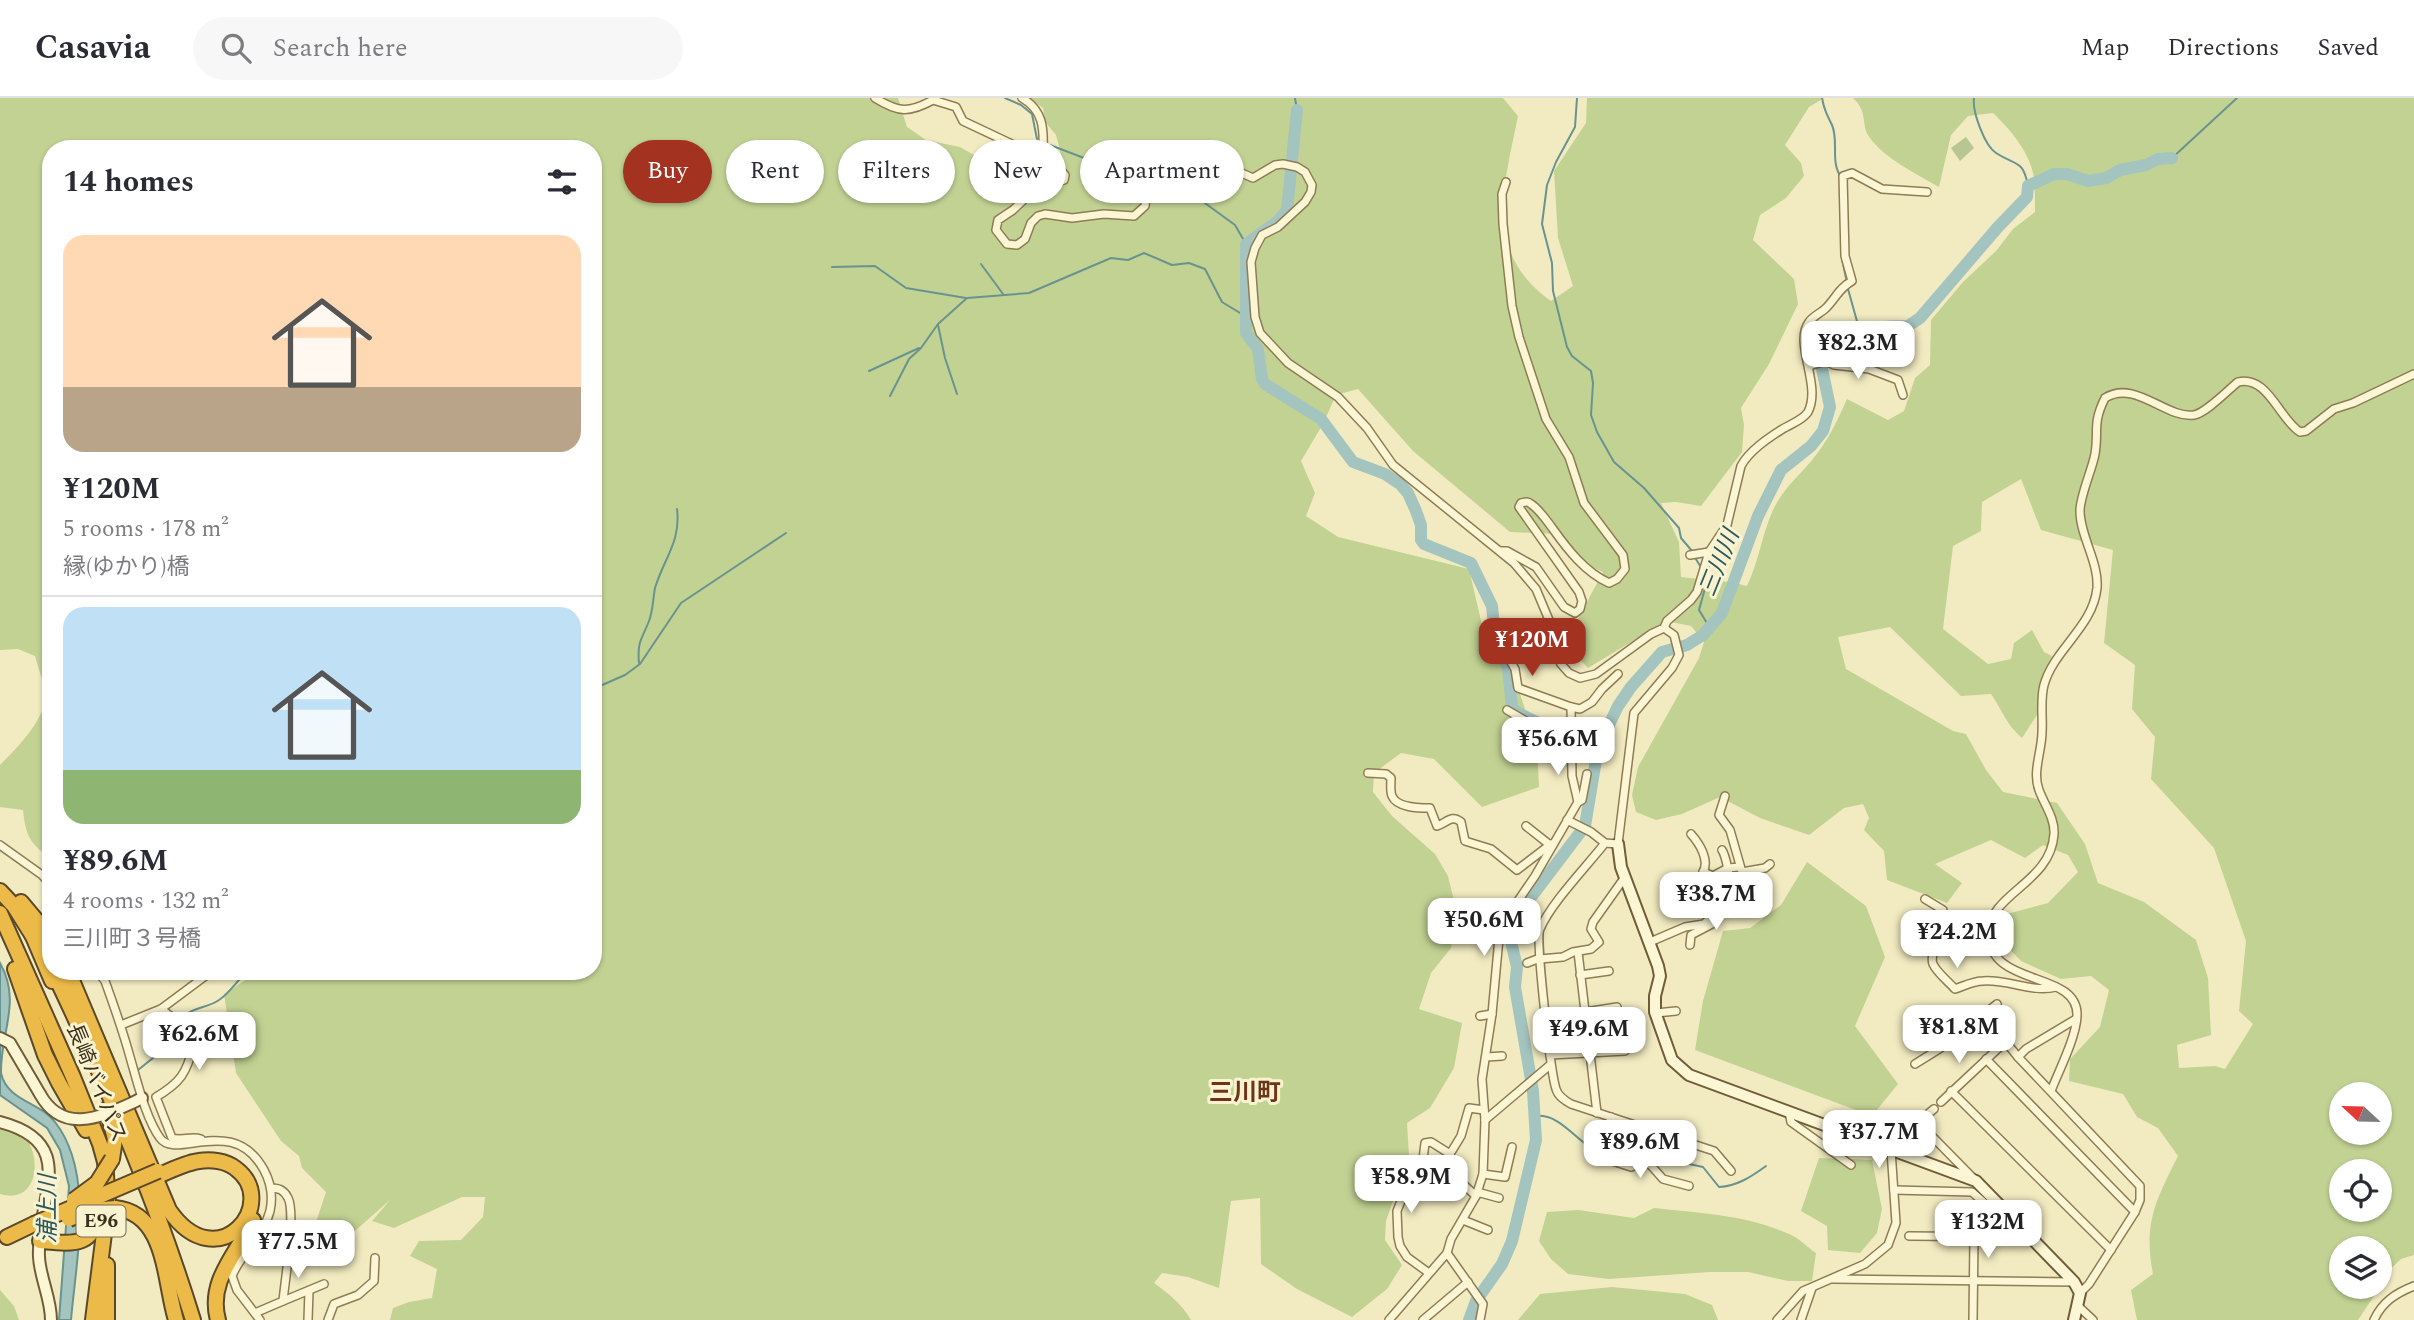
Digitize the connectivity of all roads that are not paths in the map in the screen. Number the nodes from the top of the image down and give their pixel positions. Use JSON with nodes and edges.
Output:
{"nodes":[{"id":1,"x":876,"y":98,"type":"edge"},
{"id":2,"x":1022,"y":98,"type":"edge"},
{"id":3,"x":1004,"y":140,"type":"edge"},
{"id":4,"x":1044,"y":140,"type":"edge"},
{"id":5,"x":1506,"y":182,"type":"dead end"},
{"id":6,"x":1927,"y":191,"type":"dead end"},
{"id":7,"x":1021,"y":203,"type":"edge"},
{"id":8,"x":1811,"y":365,"type":"junction"},
{"id":9,"x":2414,"y":374,"type":"edge"},
{"id":10,"x":1903,"y":395,"type":"dead end"},
{"id":11,"x":1500,"y":551,"type":"junction"},
{"id":12,"x":1709,"y":552,"type":"junction"},
{"id":13,"x":1695,"y":555,"type":"dead end"},
{"id":14,"x":1664,"y":628,"type":"junction"},
{"id":15,"x":1500,"y":638,"type":"dead end"},
{"id":16,"x":1618,"y":674,"type":"dead end"},
{"id":17,"x":1572,"y":707,"type":"junction"},
{"id":18,"x":1507,"y":710,"type":"dead end"},
{"id":19,"x":1571,"y":740,"type":"junction"},
{"id":20,"x":1368,"y":774,"type":"dead end"},
{"id":21,"x":1587,"y":774,"type":"dead end"},
{"id":22,"x":1726,"y":796,"type":"dead end"},
{"id":23,"x":1577,"y":802,"type":"junction"},
{"id":24,"x":1571,"y":823,"type":"junction"},
{"id":25,"x":1526,"y":826,"type":"dead end"},
{"id":26,"x":1690,"y":834,"type":"dead end"},
{"id":27,"x":1605,"y":843,"type":"junction"},
{"id":28,"x":1553,"y":844,"type":"junction"},
{"id":29,"x":1618,"y":844,"type":"junction"},
{"id":30,"x":0,"y":845,"type":"edge"},
{"id":31,"x":1722,"y":849,"type":"dead end"},
{"id":32,"x":1770,"y":864,"type":"dead end"},
{"id":33,"x":1740,"y":867,"type":"junction"},
{"id":34,"x":1726,"y":869,"type":"junction"},
{"id":35,"x":1703,"y":872,"type":"junction"},
{"id":36,"x":42,"y":875,"type":"edge"},
{"id":37,"x":1625,"y":877,"type":"junction"},
{"id":38,"x":0,"y":879,"type":"edge"},
{"id":39,"x":1732,"y":885,"type":"dead end"},
{"id":40,"x":0,"y":891,"type":"edge"},
{"id":41,"x":1926,"y":899,"type":"dead end"},
{"id":42,"x":21,"y":902,"type":"junction"},
{"id":43,"x":0,"y":913,"type":"edge"},
{"id":44,"x":1486,"y":916,"type":"dead end"},
{"id":45,"x":1712,"y":916,"type":"junction"},
{"id":46,"x":1505,"y":922,"type":"junction"},
{"id":47,"x":42,"y":928,"type":"edge"},
{"id":48,"x":0,"y":931,"type":"edge"},
{"id":49,"x":32,"y":934,"type":"junction"},
{"id":50,"x":42,"y":936,"type":"edge"},
{"id":51,"x":1650,"y":942,"type":"junction"},
{"id":52,"x":1690,"y":945,"type":"dead end"},
{"id":53,"x":42,"y":952,"type":"edge"},
{"id":54,"x":1578,"y":952,"type":"junction"},
{"id":55,"x":42,"y":958,"type":"edge"},
{"id":56,"x":1540,"y":959,"type":"junction"},
{"id":57,"x":1527,"y":963,"type":"dead end"},
{"id":58,"x":1609,"y":971,"type":"dead end"},
{"id":59,"x":1580,"y":975,"type":"junction"},
{"id":60,"x":52,"y":980,"type":"edge"},
{"id":61,"x":57,"y":980,"type":"edge"},
{"id":62,"x":64,"y":980,"type":"edge"},
{"id":63,"x":72,"y":980,"type":"edge"},
{"id":64,"x":200,"y":980,"type":"edge"},
{"id":65,"x":105,"y":981,"type":"edge"},
{"id":66,"x":2057,"y":987,"type":"junction"},
{"id":67,"x":1997,"y":1004,"type":"dead end"},
{"id":68,"x":1617,"y":1007,"type":"dead end"},
{"id":69,"x":161,"y":1009,"type":"junction"},
{"id":70,"x":1676,"y":1011,"type":"dead end"},
{"id":71,"x":1585,"y":1012,"type":"junction"},
{"id":72,"x":1656,"y":1013,"type":"junction"},
{"id":73,"x":1492,"y":1014,"type":"junction"},
{"id":74,"x":1984,"y":1015,"type":"junction"},
{"id":75,"x":1480,"y":1016,"type":"dead end"},
{"id":76,"x":2077,"y":1019,"type":"junction"},
{"id":77,"x":121,"y":1025,"type":"junction"},
{"id":78,"x":3,"y":1039,"type":"edge"},
{"id":79,"x":2005,"y":1042,"type":"junction"},
{"id":80,"x":1625,"y":1051,"type":"dead end"},
{"id":81,"x":1589,"y":1053,"type":"junction"},
{"id":82,"x":1550,"y":1055,"type":"junction"},
{"id":83,"x":1486,"y":1056,"type":"junction"},
{"id":84,"x":1502,"y":1056,"type":"dead end"},
{"id":85,"x":2018,"y":1057,"type":"junction"},
{"id":86,"x":1986,"y":1059,"type":"junction"},
{"id":87,"x":1915,"y":1064,"type":"dead end"},
{"id":88,"x":1550,"y":1065,"type":"junction"},
{"id":89,"x":1951,"y":1091,"type":"junction"},
{"id":90,"x":2050,"y":1091,"type":"junction"},
{"id":91,"x":137,"y":1100,"type":"junction"},
{"id":92,"x":1941,"y":1102,"type":"dead end"},
{"id":93,"x":1934,"y":1109,"type":"dead end"},
{"id":94,"x":1484,"y":1110,"type":"junction"},
{"id":95,"x":1788,"y":1112,"type":"junction"},
{"id":96,"x":1597,"y":1113,"type":"junction"},
{"id":97,"x":1611,"y":1117,"type":"junction"},
{"id":98,"x":1485,"y":1120,"type":"junction"},
{"id":99,"x":0,"y":1122,"type":"edge"},
{"id":100,"x":1649,"y":1130,"type":"junction"},
{"id":101,"x":205,"y":1140,"type":"junction"},
{"id":102,"x":1512,"y":1147,"type":"dead end"},
{"id":103,"x":1891,"y":1150,"type":"junction"},
{"id":104,"x":1450,"y":1154,"type":"junction"},
{"id":105,"x":1644,"y":1156,"type":"junction"},
{"id":106,"x":98,"y":1165,"type":"junction"},
{"id":107,"x":1850,"y":1165,"type":"dead end"},
{"id":108,"x":1731,"y":1171,"type":"dead end"},
{"id":109,"x":158,"y":1173,"type":"junction"},
{"id":110,"x":1483,"y":1174,"type":"junction"},
{"id":111,"x":1976,"y":1181,"type":"junction"},
{"id":112,"x":1689,"y":1186,"type":"dead end"},
{"id":113,"x":271,"y":1188,"type":"junction"},
{"id":114,"x":1894,"y":1189,"type":"junction"},
{"id":115,"x":1477,"y":1194,"type":"junction"},
{"id":116,"x":1499,"y":1198,"type":"dead end"},
{"id":117,"x":2135,"y":1212,"type":"junction"},
{"id":118,"x":1462,"y":1220,"type":"junction"},
{"id":119,"x":106,"y":1229,"type":"junction"},
{"id":120,"x":1488,"y":1230,"type":"dead end"},
{"id":121,"x":37,"y":1232,"type":"junction"},
{"id":122,"x":1909,"y":1236,"type":"dead end"},
{"id":123,"x":1974,"y":1238,"type":"junction"},
{"id":124,"x":8,"y":1239,"type":"dead end"},
{"id":125,"x":2111,"y":1250,"type":"junction"},
{"id":126,"x":1447,"y":1253,"type":"junction"},
{"id":127,"x":375,"y":1258,"type":"dead end"},
{"id":128,"x":1429,"y":1273,"type":"junction"},
{"id":129,"x":1833,"y":1279,"type":"junction"},
{"id":130,"x":1973,"y":1281,"type":"junction"},
{"id":131,"x":2074,"y":1282,"type":"junction"},
{"id":132,"x":324,"y":1284,"type":"dead end"},
{"id":133,"x":1470,"y":1286,"type":"junction"},
{"id":134,"x":2414,"y":1286,"type":"edge"},
{"id":135,"x":1812,"y":1287,"type":"junction"},
{"id":136,"x":309,"y":1291,"type":"junction"},
{"id":137,"x":2080,"y":1293,"type":"junction"},
{"id":138,"x":283,"y":1301,"type":"junction"},
{"id":139,"x":2077,"y":1305,"type":"junction"},
{"id":140,"x":255,"y":1312,"type":"junction"},
{"id":141,"x":1392,"y":1319,"type":"edge"},
{"id":142,"x":51,"y":1320,"type":"edge"},
{"id":143,"x":91,"y":1320,"type":"edge"},
{"id":144,"x":107,"y":1320,"type":"edge"},
{"id":145,"x":176,"y":1320,"type":"edge"},
{"id":146,"x":193,"y":1320,"type":"edge"},
{"id":147,"x":200,"y":1320,"type":"edge"},
{"id":148,"x":218,"y":1320,"type":"edge"},
{"id":149,"x":260,"y":1320,"type":"edge"},
{"id":150,"x":308,"y":1320,"type":"edge"},
{"id":151,"x":328,"y":1320,"type":"edge"},
{"id":152,"x":1423,"y":1320,"type":"edge"},
{"id":153,"x":1480,"y":1320,"type":"edge"},
{"id":154,"x":1777,"y":1320,"type":"edge"},
{"id":155,"x":1801,"y":1320,"type":"edge"},
{"id":156,"x":1973,"y":1320,"type":"edge"},
{"id":157,"x":2074,"y":1320,"type":"edge"},
{"id":158,"x":2093,"y":1320,"type":"edge"},
{"id":159,"x":2374,"y":1320,"type":"edge"}],
"edges":[{"from":1,"to":3,"type":"street"},
{"from":2,"to":4,"type":"street"},
{"from":5,"to":11,"type":"street"},
{"from":6,"to":8,"type":"street"},
{"from":7,"to":11,"type":"street"},
{"from":8,"to":10,"type":"street"},
{"from":8,"to":12,"type":"street"},
{"from":9,"to":66,"type":"street"},
{"from":11,"to":14,"type":"street"},
{"from":12,"to":13,"type":"street"},
{"from":12,"to":14,"type":"street"},
{"from":14,"to":29,"type":"street"},
{"from":15,"to":17,"type":"street"},
{"from":16,"to":17,"type":"street"},
{"from":17,"to":19,"type":"street"},
{"from":18,"to":19,"type":"street"},
{"from":19,"to":23,"type":"street"},
{"from":20,"to":28,"type":"street"},
{"from":21,"to":23,"type":"street"},
{"from":22,"to":33,"type":"street"},
{"from":23,"to":24,"type":"street"},
{"from":24,"to":27,"type":"street"},
{"from":24,"to":28,"type":"street"},
{"from":25,"to":28,"type":"street"},
{"from":26,"to":35,"type":"street"},
{"from":27,"to":29,"type":"street"},
{"from":27,"to":56,"type":"street"},
{"from":28,"to":46,"type":"street"},
{"from":29,"to":37,"type":"street"},
{"from":30,"to":36,"type":"street"},
{"from":31,"to":34,"type":"street"},
{"from":32,"to":33,"type":"street"},
{"from":33,"to":34,"type":"street"},
{"from":34,"to":35,"type":"street"},
{"from":34,"to":39,"type":"street"},
{"from":35,"to":45,"type":"street"},
{"from":37,"to":51,"type":"street"},
{"from":37,"to":54,"type":"street"},
{"from":38,"to":42,"type":"highway"},
{"from":40,"to":49,"type":"highway","name":"長崎バイパス","number":"E96"},
{"from":41,"to":66,"type":"street"},
{"from":42,"to":47,"type":"highway"},
{"from":42,"to":50,"type":"highway"},
{"from":43,"to":119,"type":"highway","name":"長崎バイパス","number":"E96"},
{"from":44,"to":46,"type":"street"},
{"from":45,"to":51,"type":"street"},
{"from":45,"to":52,"type":"street"},
{"from":46,"to":73,"type":"street"},
{"from":48,"to":106,"type":"highway","name":"長崎バイパス","number":"E96"},
{"from":49,"to":53,"type":"highway","name":"長崎バイパス","number":"E96"},
{"from":49,"to":55,"type":"highway","bridge":true},
{"from":51,"to":72,"type":"street"},
{"from":54,"to":56,"type":"street"},
{"from":54,"to":59,"type":"street"},
{"from":56,"to":57,"type":"street"},
{"from":56,"to":82,"type":"street"},
{"from":58,"to":59,"type":"street"},
{"from":59,"to":71,"type":"street"},
{"from":60,"to":121,"type":"highway","bridge":true},
{"from":61,"to":146,"type":"highway","name":"長崎バイパス","number":"E96"},
{"from":62,"to":147,"type":"highway","name":"長崎バイパス","number":"E96"},
{"from":63,"to":109,"type":"highway"},
{"from":64,"to":69,"type":"street"},
{"from":65,"to":77,"type":"street"},
{"from":66,"to":76,"type":"street"},
{"from":67,"to":74,"type":"street"},
{"from":68,"to":71,"type":"street"},
{"from":69,"to":77,"type":"street"},
{"from":69,"to":101,"type":"street"},
{"from":70,"to":72,"type":"street"},
{"from":71,"to":81,"type":"street"},
{"from":72,"to":95,"type":"street"},
{"from":73,"to":75,"type":"street"},
{"from":73,"to":83,"type":"street"},
{"from":74,"to":79,"type":"street"},
{"from":74,"to":87,"type":"street"},
{"from":76,"to":85,"type":"street"},
{"from":76,"to":90,"type":"street"},
{"from":77,"to":91,"type":"street"},
{"from":78,"to":91,"type":"street","bridge":true},
{"from":79,"to":85,"type":"street"},
{"from":79,"to":86,"type":"street"},
{"from":80,"to":81,"type":"street"},
{"from":81,"to":82,"type":"street"},
{"from":81,"to":96,"type":"street"},
{"from":82,"to":88,"type":"street"},
{"from":83,"to":84,"type":"street"},
{"from":83,"to":94,"type":"street"},
{"from":85,"to":90,"type":"street"},
{"from":86,"to":89,"type":"street"},
{"from":86,"to":117,"type":"street"},
{"from":88,"to":96,"type":"street"},
{"from":88,"to":98,"type":"street"},
{"from":89,"to":92,"type":"street"},
{"from":89,"to":125,"type":"street"},
{"from":90,"to":117,"type":"street"},
{"from":91,"to":101,"type":"street"},
{"from":93,"to":111,"type":"street"},
{"from":94,"to":98,"type":"street"},
{"from":94,"to":104,"type":"street"},
{"from":95,"to":103,"type":"street"},
{"from":95,"to":107,"type":"street"},
{"from":96,"to":97,"type":"street"},
{"from":97,"to":100,"type":"street"},
{"from":97,"to":105,"type":"street"},
{"from":98,"to":110,"type":"street"},
{"from":99,"to":121,"type":"street"},
{"from":100,"to":105,"type":"street"},
{"from":100,"to":108,"type":"street"},
{"from":101,"to":113,"type":"street"},
{"from":102,"to":110,"type":"street"},
{"from":103,"to":111,"type":"street"},
{"from":103,"to":114,"type":"street"},
{"from":104,"to":115,"type":"street"},
{"from":104,"to":128,"type":"street"},
{"from":105,"to":112,"type":"street"},
{"from":106,"to":121,"type":"highway"},
{"from":106,"to":143,"type":"highway","name":"長崎バイパス","number":"E96"},
{"from":109,"to":121,"type":"highway","bridge":true},
{"from":109,"to":148,"type":"highway"},
{"from":110,"to":115,"type":"street"},
{"from":111,"to":131,"type":"street"},
{"from":113,"to":138,"type":"street"},
{"from":113,"to":140,"type":"street"},
{"from":114,"to":123,"type":"street"},
{"from":114,"to":129,"type":"street"},
{"from":115,"to":116,"type":"street"},
{"from":115,"to":118,"type":"street"},
{"from":117,"to":125,"type":"street"},
{"from":118,"to":120,"type":"street"},
{"from":118,"to":126,"type":"street"},
{"from":119,"to":143,"type":"highway","name":"長崎バイパス","number":"E96"},
{"from":119,"to":144,"type":"highway"},
{"from":121,"to":124,"type":"highway"},
{"from":121,"to":142,"type":"street"},
{"from":121,"to":145,"type":"highway","bridge":true},
{"from":122,"to":123,"type":"street"},
{"from":123,"to":130,"type":"street"},
{"from":125,"to":137,"type":"street"},
{"from":126,"to":128,"type":"street"},
{"from":126,"to":133,"type":"street"},
{"from":127,"to":151,"type":"street"},
{"from":128,"to":141,"type":"street"},
{"from":129,"to":130,"type":"street"},
{"from":129,"to":135,"type":"street"},
{"from":130,"to":131,"type":"street"},
{"from":130,"to":156,"type":"street"},
{"from":131,"to":137,"type":"street"},
{"from":132,"to":136,"type":"street"},
{"from":133,"to":152,"type":"street"},
{"from":133,"to":153,"type":"street"},
{"from":134,"to":159,"type":"street"},
{"from":135,"to":154,"type":"street"},
{"from":135,"to":155,"type":"street"},
{"from":136,"to":138,"type":"street"},
{"from":136,"to":150,"type":"street"},
{"from":137,"to":139,"type":"street"},
{"from":138,"to":140,"type":"street"},
{"from":139,"to":157,"type":"street"},
{"from":139,"to":158,"type":"street"},
{"from":140,"to":149,"type":"street"}]}
